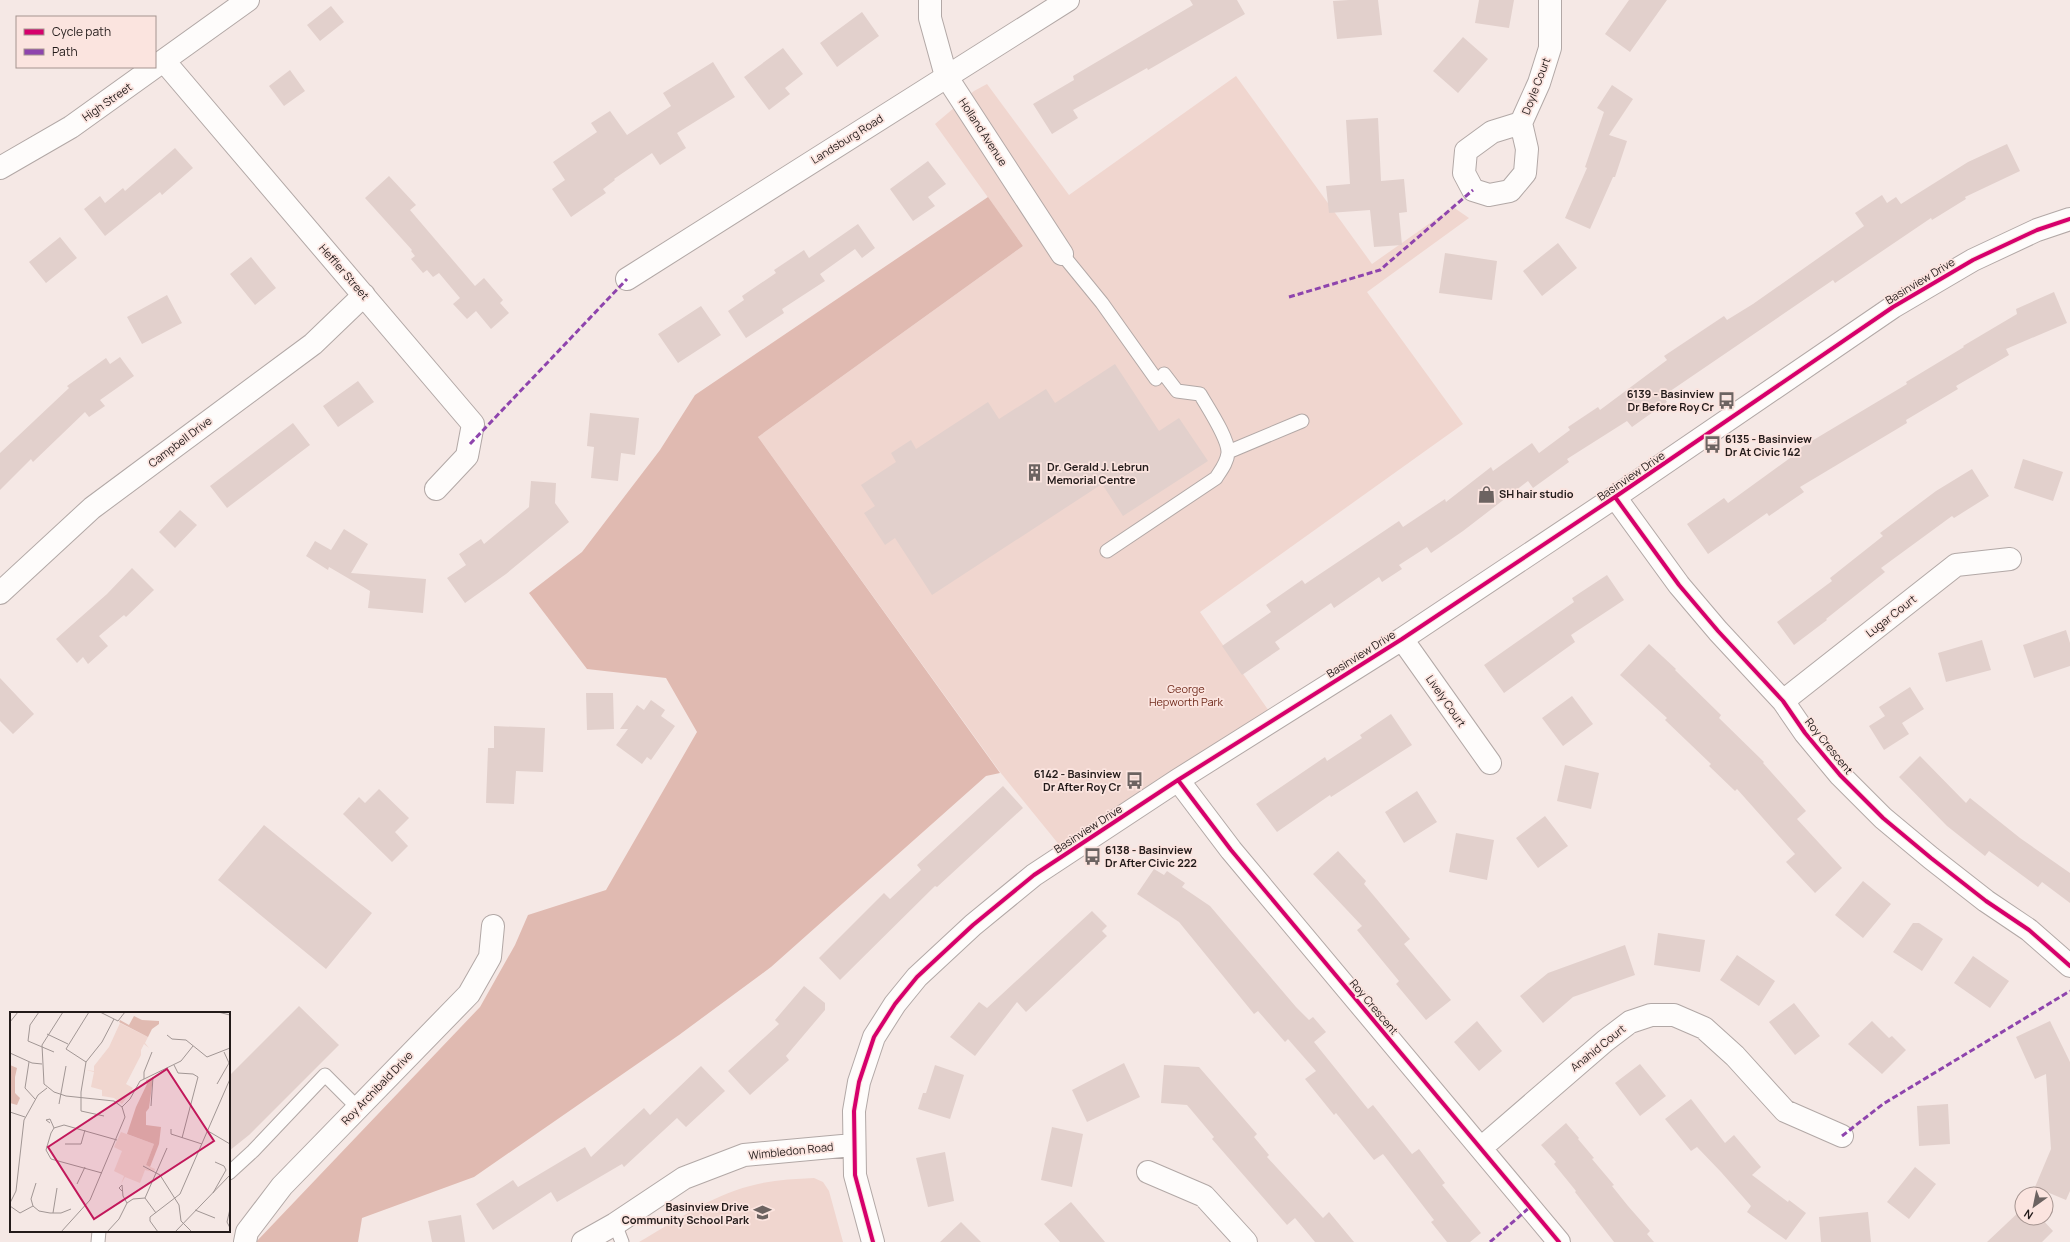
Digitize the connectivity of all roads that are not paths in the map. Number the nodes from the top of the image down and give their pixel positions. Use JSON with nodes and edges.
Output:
{"nodes":[{"id":1,"x":248,"y":0,"type":"edge"},
{"id":2,"x":930,"y":0,"type":"edge"},
{"id":3,"x":1068,"y":0,"type":"edge"},
{"id":4,"x":1550,"y":0,"type":"edge"},
{"id":5,"x":164,"y":61,"type":"junction"},
{"id":6,"x":156,"y":67,"type":"edge"},
{"id":7,"x":154,"y":68,"type":"edge"},
{"id":8,"x":946,"y":76,"type":"junction"},
{"id":9,"x":1521,"y":123,"type":"dead end"},
{"id":10,"x":0,"y":167,"type":"edge"},
{"id":11,"x":2070,"y":219,"type":"edge"},
{"id":12,"x":1062,"y":254,"type":"joint"},
{"id":13,"x":627,"y":279,"type":"dead end"},
{"id":14,"x":364,"y":295,"type":"junction"},
{"id":15,"x":1302,"y":421,"type":"dead end"},
{"id":16,"x":1228,"y":452,"type":"junction"},
{"id":17,"x":436,"y":489,"type":"dead end"},
{"id":18,"x":1615,"y":497,"type":"junction"},
{"id":19,"x":1107,"y":551,"type":"dead end"},
{"id":20,"x":2010,"y":559,"type":"dead end"},
{"id":21,"x":0,"y":593,"type":"edge"},
{"id":22,"x":1402,"y":639,"type":"junction"},
{"id":23,"x":1783,"y":701,"type":"junction"},
{"id":24,"x":1490,"y":763,"type":"dead end"},
{"id":25,"x":1178,"y":780,"type":"junction"},
{"id":26,"x":493,"y":926,"type":"dead end"},
{"id":27,"x":2070,"y":966,"type":"edge"},
{"id":28,"x":358,"y":1108,"type":"junction"},
{"id":29,"x":1842,"y":1136,"type":"dead end"},
{"id":30,"x":853,"y":1145,"type":"junction"},
{"id":31,"x":1481,"y":1148,"type":"junction"},
{"id":32,"x":230,"y":1172,"type":"edge"},
{"id":33,"x":1148,"y":1172,"type":"dead end"},
{"id":34,"x":99,"y":1232,"type":"edge"},
{"id":35,"x":618,"y":1233,"type":"edge"},
{"id":36,"x":98,"y":1242,"type":"edge"},
{"id":37,"x":244,"y":1242,"type":"edge"},
{"id":38,"x":583,"y":1242,"type":"edge"},
{"id":39,"x":873,"y":1242,"type":"edge"},
{"id":40,"x":1246,"y":1242,"type":"edge"},
{"id":41,"x":1559,"y":1242,"type":"edge"}],
"edges":[{"from":1,"to":5,"type":"street","name":"High Street"},
{"from":2,"to":8,"type":"street","name":"Holland Avenue"},
{"from":3,"to":8,"type":"street","name":"Landsburg Road"},
{"from":4,"to":9,"type":"street","name":"Doyle Court"},
{"from":5,"to":6,"type":"street","name":"High Street"},
{"from":5,"to":14,"type":"street","name":"Heffler Street"},
{"from":7,"to":10,"type":"street","name":"High Street"},
{"from":8,"to":12,"type":"street","name":"Holland Avenue"},
{"from":8,"to":13,"type":"street","name":"Landsburg Road"},
{"from":11,"to":18,"type":"street","name":"Basinview Drive"},
{"from":12,"to":16,"type":"lane"},
{"from":14,"to":17,"type":"street","name":"Heffler Street"},
{"from":14,"to":21,"type":"street","name":"Campbell Drive"},
{"from":15,"to":16,"type":"lane"},
{"from":16,"to":19,"type":"lane"},
{"from":18,"to":22,"type":"street","name":"Basinview Drive"},
{"from":18,"to":23,"type":"street","name":"Roy Crescent"},
{"from":20,"to":23,"type":"street","name":"Lugar Court"},
{"from":22,"to":24,"type":"street","name":"Lively Court"},
{"from":22,"to":25,"type":"street","name":"Basinview Drive"},
{"from":23,"to":27,"type":"street","name":"Roy Crescent"},
{"from":25,"to":30,"type":"street","name":"Basinview Drive"},
{"from":25,"to":31,"type":"street","name":"Roy Crescent"},
{"from":26,"to":28,"type":"street","name":"Roy Archibald Drive"},
{"from":28,"to":32,"type":"lane"},
{"from":28,"to":37,"type":"street","name":"Roy Archibald Drive"},
{"from":29,"to":31,"type":"street","name":"Anahid Court"},
{"from":30,"to":35,"type":"street","name":"Wimbledon Road"},
{"from":30,"to":39,"type":"street","name":"Basinview Drive"},
{"from":31,"to":41,"type":"street","name":"Roy Crescent"},
{"from":33,"to":40,"type":"street"},
{"from":34,"to":36,"type":"lane"},
{"from":35,"to":38,"type":"street","name":"Wimbledon Road"}]}
